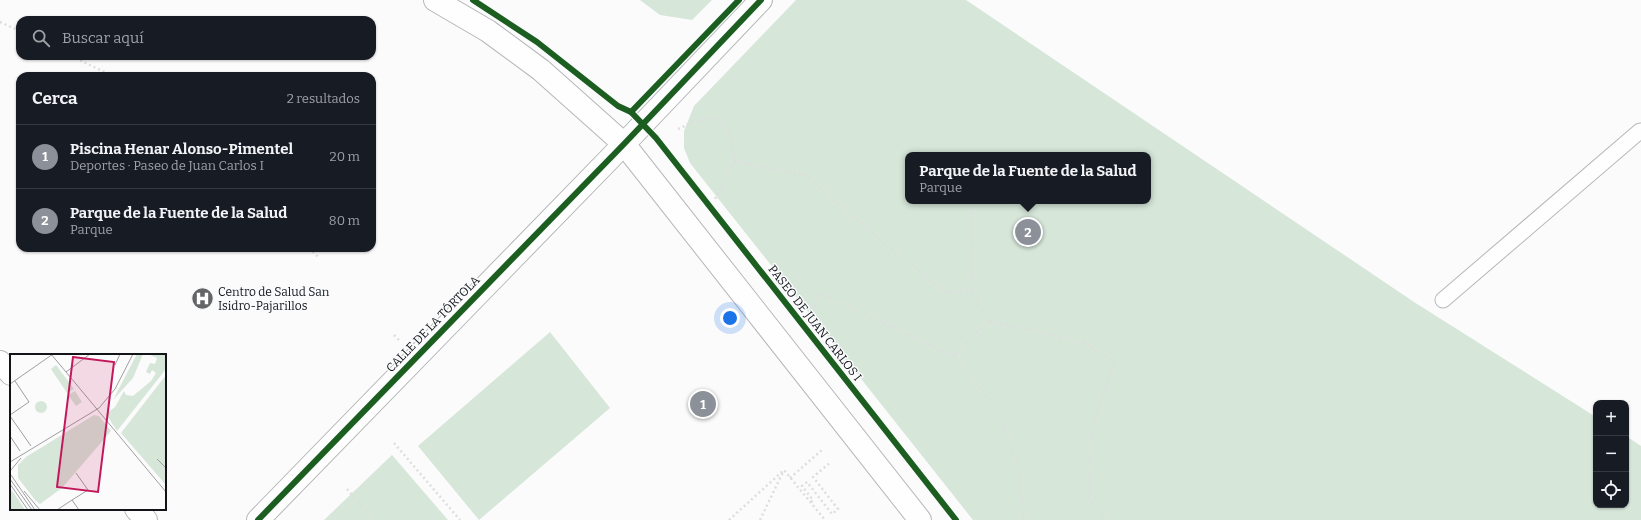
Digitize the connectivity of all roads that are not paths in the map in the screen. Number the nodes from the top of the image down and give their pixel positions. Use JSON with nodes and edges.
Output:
{"nodes":[{"id":1,"x":434,"y":0,"type":"edge"},
{"id":2,"x":761,"y":0,"type":"edge"},
{"id":3,"x":1641,"y":132,"type":"edge"},
{"id":4,"x":624,"y":144,"type":"junction"},
{"id":5,"x":1443,"y":300,"type":"dead end"},
{"id":6,"x":0,"y":362,"type":"edge"},
{"id":7,"x":10,"y":373,"type":"edge"},
{"id":8,"x":137,"y":510,"type":"edge"},
{"id":9,"x":146,"y":520,"type":"edge"},
{"id":10,"x":258,"y":520,"type":"edge"},
{"id":11,"x":920,"y":520,"type":"edge"}],
"edges":[{"from":1,"to":4,"type":"street"},
{"from":2,"to":4,"type":"street","name":"CALLE DE LA TÓRTOLA"},
{"from":3,"to":5,"type":"lane"},
{"from":4,"to":10,"type":"street","name":"CALLE DE LA TÓRTOLA"},
{"from":4,"to":11,"type":"street"},
{"from":6,"to":7,"type":"street"},
{"from":8,"to":9,"type":"street"}]}
